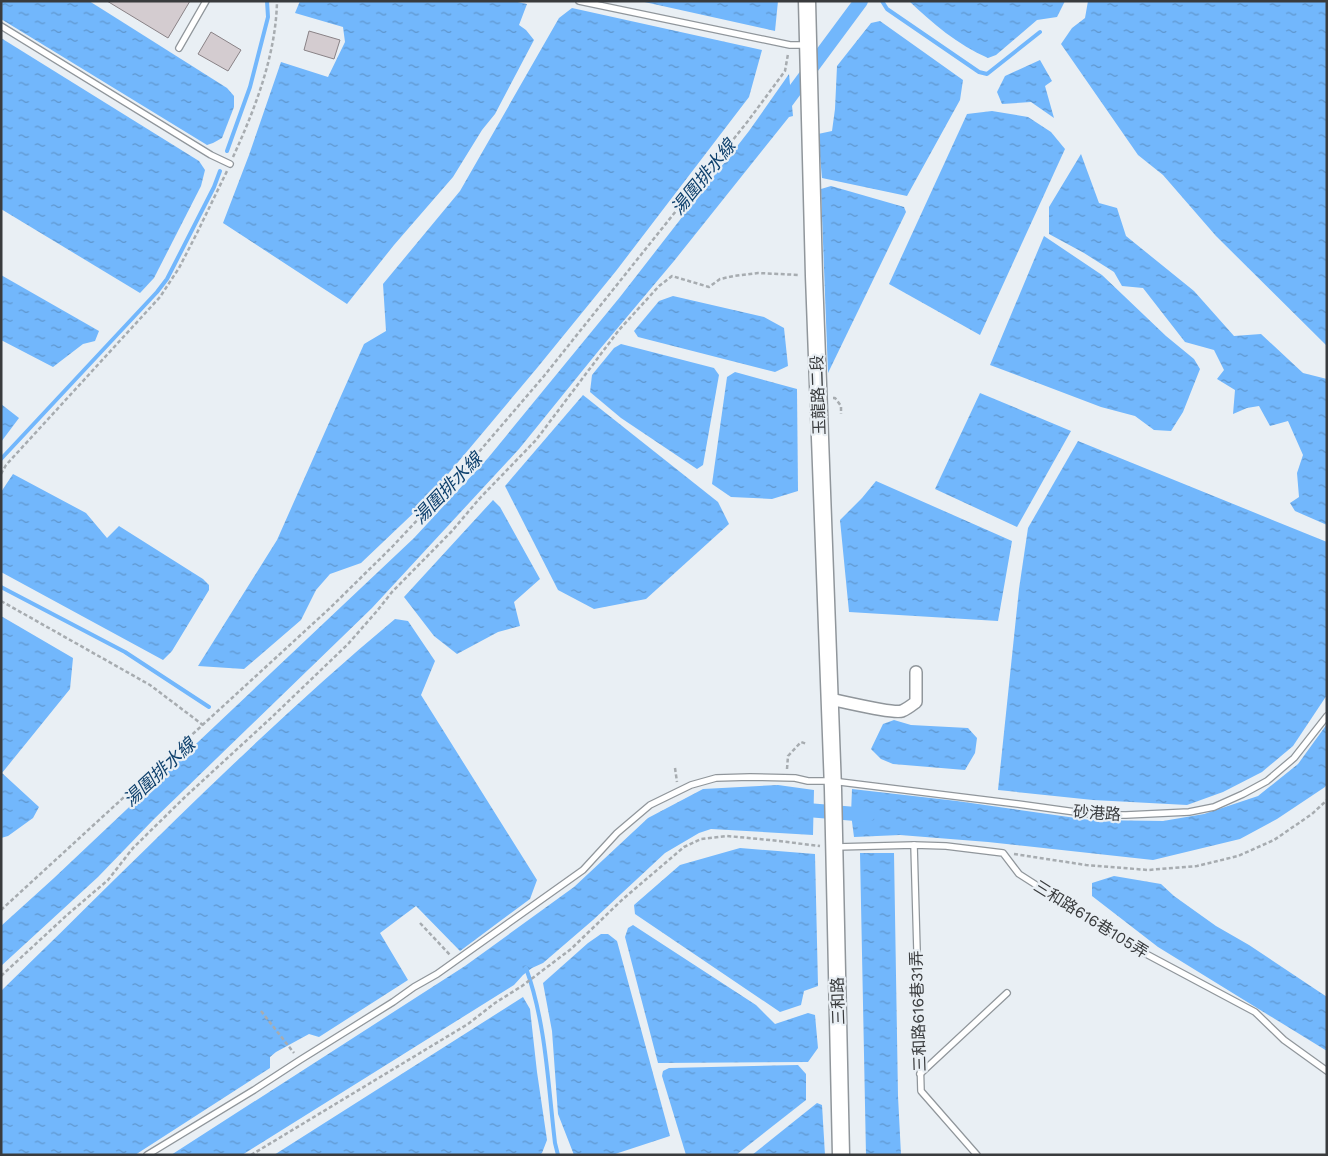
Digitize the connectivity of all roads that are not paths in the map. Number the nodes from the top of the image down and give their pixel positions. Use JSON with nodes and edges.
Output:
{"nodes":[{"id":1,"x":206,"y":1,"type":"edge"},
{"id":2,"x":579,"y":1,"type":"edge"},
{"id":3,"x":807,"y":1,"type":"edge"},
{"id":4,"x":1,"y":26,"type":"edge"},
{"id":5,"x":808,"y":46,"type":"junction"},
{"id":6,"x":179,"y":48,"type":"dead end"},
{"id":7,"x":230,"y":164,"type":"road end"},
{"id":8,"x":916,"y":672,"type":"dead end"},
{"id":9,"x":829,"y":699,"type":"junction"},
{"id":10,"x":1327,"y":716,"type":"edge"},
{"id":11,"x":832,"y":785,"type":"junction"},
{"id":12,"x":914,"y":845,"type":"junction"},
{"id":13,"x":834,"y":847,"type":"junction"},
{"id":14,"x":1007,"y":993,"type":"dead end"},
{"id":15,"x":1327,"y":1071,"type":"edge"},
{"id":16,"x":920,"y":1074,"type":"junction"},
{"id":17,"x":147,"y":1155,"type":"edge"},
{"id":18,"x":841,"y":1155,"type":"edge"},
{"id":19,"x":977,"y":1155,"type":"edge"}],
"edges":[{"from":1,"to":6,"type":"lane"},
{"from":2,"to":5,"type":"lane"},
{"from":3,"to":5,"type":"main road","name":"玉龍路二段"},
{"from":4,"to":7,"type":"lane"},
{"from":5,"to":9,"type":"main road","name":"玉龍路二段"},
{"from":8,"to":9,"type":"street"},
{"from":9,"to":11,"type":"main road","name":"玉龍路二段"},
{"from":10,"to":11,"type":"lane","name":"砂港路"},
{"from":11,"to":13,"type":"main road","name":"三和路"},
{"from":11,"to":17,"type":"lane","name":"砂港路"},
{"from":12,"to":13,"type":"lane"},
{"from":12,"to":15,"type":"lane","name":"三和路616巷105弄"},
{"from":12,"to":16,"type":"lane","name":"三和路616巷31弄"},
{"from":13,"to":18,"type":"main road","name":"三和路"},
{"from":14,"to":16,"type":"lane"},
{"from":16,"to":19,"type":"lane","name":"三和路616巷31弄"}]}
